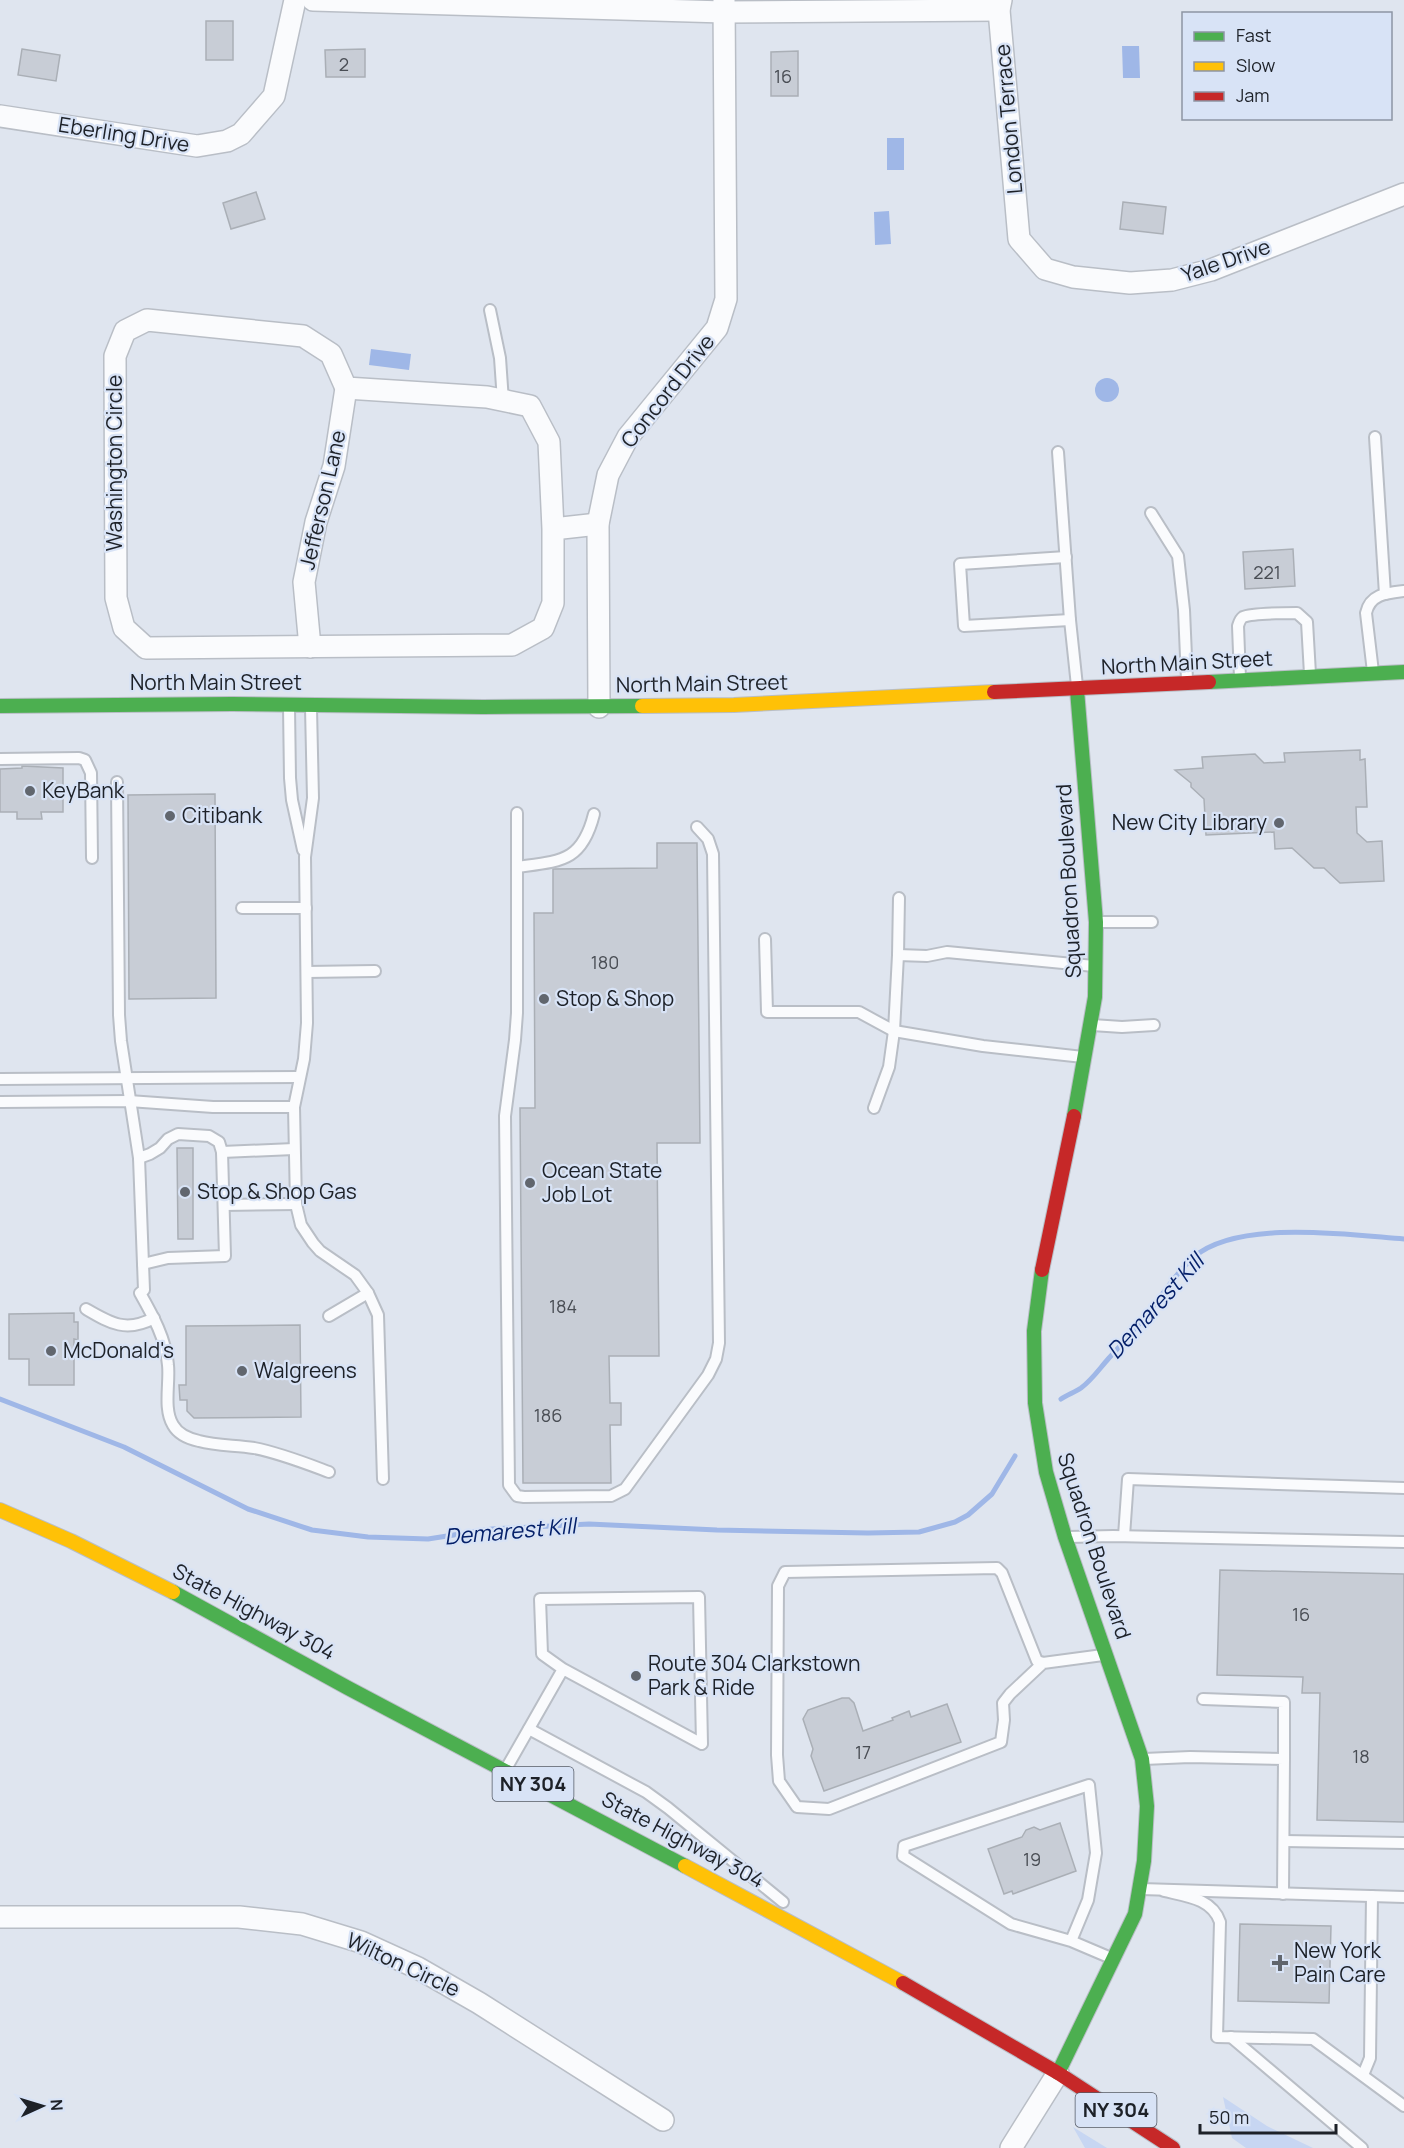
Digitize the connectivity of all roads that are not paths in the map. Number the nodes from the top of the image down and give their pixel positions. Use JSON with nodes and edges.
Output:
{"nodes":[{"id":1,"x":295,"y":0,"type":"edge"},
{"id":2,"x":313,"y":0,"type":"edge"},
{"id":3,"x":1000,"y":5,"type":"edge"},
{"id":4,"x":724,"y":6,"type":"edge"},
{"id":5,"x":0,"y":116,"type":"edge"},
{"id":6,"x":1404,"y":194,"type":"edge"},
{"id":7,"x":1019,"y":239,"type":"joint"},
{"id":8,"x":490,"y":310,"type":"dead end"},
{"id":9,"x":346,"y":388,"type":"junction"},
{"id":10,"x":503,"y":401,"type":"junction"},
{"id":11,"x":1374,"y":437,"type":"dead end"},
{"id":12,"x":1058,"y":452,"type":"dead end"},
{"id":13,"x":1151,"y":513,"type":"dead end"},
{"id":14,"x":598,"y":524,"type":"junction"},
{"id":15,"x":553,"y":529,"type":"junction"},
{"id":16,"x":1066,"y":558,"type":"junction"},
{"id":17,"x":1404,"y":591,"type":"edge"},
{"id":18,"x":1385,"y":594,"type":"junction"},
{"id":19,"x":1070,"y":620,"type":"junction"},
{"id":20,"x":310,"y":647,"type":"junction"},
{"id":21,"x":1404,"y":672,"type":"edge"},
{"id":22,"x":1373,"y":674,"type":"junction"},
{"id":23,"x":1310,"y":677,"type":"junction"},
{"id":24,"x":1240,"y":681,"type":"junction"},
{"id":25,"x":1187,"y":684,"type":"junction"},
{"id":26,"x":1077,"y":690,"type":"junction"},
{"id":27,"x":289,"y":704,"type":"junction"},
{"id":28,"x":311,"y":704,"type":"junction"},
{"id":29,"x":0,"y":706,"type":"edge"},
{"id":30,"x":598,"y":707,"type":"junction"},
{"id":31,"x":0,"y":759,"type":"edge"},
{"id":32,"x":117,"y":782,"type":"dead end"},
{"id":33,"x":517,"y":813,"type":"dead end"},
{"id":34,"x":594,"y":814,"type":"dead end"},
{"id":35,"x":697,"y":827,"type":"dead end"},
{"id":36,"x":305,"y":856,"type":"junction"},
{"id":37,"x":92,"y":858,"type":"dead end"},
{"id":38,"x":517,"y":867,"type":"junction"},
{"id":39,"x":899,"y":898,"type":"dead end"},
{"id":40,"x":242,"y":908,"type":"dead end"},
{"id":41,"x":306,"y":908,"type":"junction"},
{"id":42,"x":1096,"y":922,"type":"junction"},
{"id":43,"x":1152,"y":922,"type":"dead end"},
{"id":44,"x":765,"y":939,"type":"dead end"},
{"id":45,"x":898,"y":955,"type":"junction"},
{"id":46,"x":1097,"y":966,"type":"junction"},
{"id":47,"x":375,"y":971,"type":"dead end"},
{"id":48,"x":307,"y":972,"type":"junction"},
{"id":49,"x":1092,"y":1025,"type":"junction"},
{"id":50,"x":1154,"y":1025,"type":"dead end"},
{"id":51,"x":894,"y":1031,"type":"junction"},
{"id":52,"x":1086,"y":1058,"type":"junction"},
{"id":53,"x":299,"y":1077,"type":"junction"},
{"id":54,"x":126,"y":1078,"type":"junction"},
{"id":55,"x":0,"y":1080,"type":"edge"},
{"id":56,"x":129,"y":1101,"type":"junction"},
{"id":57,"x":0,"y":1102,"type":"edge"},
{"id":58,"x":294,"y":1107,"type":"junction"},
{"id":59,"x":874,"y":1108,"type":"dead end"},
{"id":60,"x":294,"y":1149,"type":"junction"},
{"id":61,"x":222,"y":1152,"type":"junction"},
{"id":62,"x":139,"y":1158,"type":"junction"},
{"id":63,"x":296,"y":1204,"type":"junction"},
{"id":64,"x":224,"y":1205,"type":"junction"},
{"id":65,"x":143,"y":1264,"type":"junction"},
{"id":66,"x":368,"y":1293,"type":"junction"},
{"id":67,"x":86,"y":1309,"type":"dead end"},
{"id":68,"x":329,"y":1317,"type":"dead end"},
{"id":69,"x":154,"y":1318,"type":"junction"},
{"id":70,"x":329,"y":1472,"type":"dead end"},
{"id":71,"x":383,"y":1479,"type":"dead end"},
{"id":72,"x":1404,"y":1488,"type":"edge"},
{"id":73,"x":0,"y":1510,"type":"edge"},
{"id":74,"x":1124,"y":1536,"type":"junction"},
{"id":75,"x":1065,"y":1537,"type":"junction"},
{"id":76,"x":1404,"y":1542,"type":"edge"},
{"id":77,"x":1106,"y":1654,"type":"junction"},
{"id":78,"x":1043,"y":1663,"type":"junction"},
{"id":79,"x":563,"y":1669,"type":"junction"},
{"id":80,"x":1203,"y":1700,"type":"dead end"},
{"id":81,"x":529,"y":1729,"type":"junction"},
{"id":82,"x":1284,"y":1758,"type":"junction"},
{"id":83,"x":1142,"y":1759,"type":"junction"},
{"id":84,"x":506,"y":1770,"type":"junction"},
{"id":85,"x":1284,"y":1841,"type":"junction"},
{"id":86,"x":1404,"y":1843,"type":"edge"},
{"id":87,"x":1141,"y":1889,"type":"junction"},
{"id":88,"x":1164,"y":1891,"type":"junction"},
{"id":89,"x":1283,"y":1894,"type":"junction"},
{"id":90,"x":1372,"y":1896,"type":"junction"},
{"id":91,"x":1404,"y":1897,"type":"edge"},
{"id":92,"x":0,"y":1917,"type":"edge"},
{"id":93,"x":1071,"y":1941,"type":"junction"},
{"id":94,"x":839,"y":1947,"type":"junction"},
{"id":95,"x":1114,"y":1960,"type":"junction"},
{"id":96,"x":1231,"y":2037,"type":"junction"},
{"id":97,"x":1058,"y":2073,"type":"junction"},
{"id":98,"x":1363,"y":2075,"type":"junction"},
{"id":99,"x":1404,"y":2106,"type":"edge"},
{"id":100,"x":663,"y":2120,"type":"dead end"},
{"id":101,"x":1011,"y":2148,"type":"edge"},
{"id":102,"x":1173,"y":2148,"type":"edge"},
{"id":103,"x":1362,"y":2148,"type":"edge"}],
"edges":[{"from":1,"to":5,"type":"street","name":"Eberling Drive"},
{"from":2,"to":4,"type":"street"},
{"from":3,"to":4,"type":"street"},
{"from":3,"to":7,"type":"street","name":"London Terrace"},
{"from":4,"to":14,"type":"street","name":"Concord Drive"},
{"from":6,"to":7,"type":"street","name":"Yale Drive"},
{"from":8,"to":10,"type":"lane"},
{"from":9,"to":10,"type":"street","name":"Washington Circle"},
{"from":9,"to":20,"type":"street","name":"Jefferson Lane"},
{"from":9,"to":20,"type":"street","name":"Washington Circle"},
{"from":10,"to":15,"type":"street","name":"Washington Circle"},
{"from":11,"to":18,"type":"lane"},
{"from":12,"to":16,"type":"lane"},
{"from":13,"to":25,"type":"lane"},
{"from":14,"to":15,"type":"street"},
{"from":14,"to":30,"type":"street","name":"Concord Drive"},
{"from":15,"to":20,"type":"street","name":"Washington Circle"},
{"from":16,"to":19,"type":"lane"},
{"from":16,"to":19,"type":"lane"},
{"from":17,"to":18,"type":"lane"},
{"from":18,"to":22,"type":"lane"},
{"from":19,"to":26,"type":"lane"},
{"from":21,"to":22,"type":"street","name":"North Main Street"},
{"from":22,"to":23,"type":"street","name":"North Main Street"},
{"from":23,"to":24,"type":"street","name":"North Main Street"},
{"from":23,"to":24,"type":"lane"},
{"from":24,"to":25,"type":"street","name":"North Main Street"},
{"from":25,"to":26,"type":"street","name":"North Main Street"},
{"from":26,"to":30,"type":"street","name":"North Main Street"},
{"from":26,"to":42,"type":"street","name":"Squadron Boulevard"},
{"from":27,"to":28,"type":"street","name":"North Main Street"},
{"from":27,"to":29,"type":"street","name":"North Main Street"},
{"from":27,"to":36,"type":"lane"},
{"from":28,"to":30,"type":"street","name":"North Main Street"},
{"from":28,"to":36,"type":"lane"},
{"from":31,"to":37,"type":"lane"},
{"from":32,"to":54,"type":"lane"},
{"from":33,"to":38,"type":"lane"},
{"from":34,"to":38,"type":"lane"},
{"from":35,"to":38,"type":"lane"},
{"from":36,"to":41,"type":"lane"},
{"from":39,"to":45,"type":"lane"},
{"from":40,"to":41,"type":"lane"},
{"from":41,"to":48,"type":"lane"},
{"from":42,"to":43,"type":"lane"},
{"from":42,"to":46,"type":"street","name":"Squadron Boulevard"},
{"from":44,"to":51,"type":"lane"},
{"from":45,"to":46,"type":"lane"},
{"from":45,"to":51,"type":"lane"},
{"from":46,"to":49,"type":"street","name":"Squadron Boulevard"},
{"from":47,"to":48,"type":"lane"},
{"from":48,"to":53,"type":"lane"},
{"from":49,"to":50,"type":"lane"},
{"from":49,"to":52,"type":"street","name":"Squadron Boulevard"},
{"from":51,"to":52,"type":"lane"},
{"from":51,"to":59,"type":"lane"},
{"from":52,"to":75,"type":"street","name":"Squadron Boulevard"},
{"from":53,"to":54,"type":"lane"},
{"from":53,"to":58,"type":"lane"},
{"from":54,"to":55,"type":"lane"},
{"from":54,"to":56,"type":"lane"},
{"from":56,"to":57,"type":"lane"},
{"from":56,"to":58,"type":"lane"},
{"from":56,"to":62,"type":"lane"},
{"from":58,"to":60,"type":"lane"},
{"from":60,"to":61,"type":"lane"},
{"from":60,"to":63,"type":"lane"},
{"from":61,"to":62,"type":"lane"},
{"from":61,"to":64,"type":"lane"},
{"from":62,"to":65,"type":"lane"},
{"from":63,"to":64,"type":"lane"},
{"from":63,"to":66,"type":"lane"},
{"from":64,"to":65,"type":"lane"},
{"from":65,"to":69,"type":"lane"},
{"from":66,"to":68,"type":"lane"},
{"from":66,"to":71,"type":"lane"},
{"from":67,"to":69,"type":"lane"},
{"from":69,"to":70,"type":"lane"},
{"from":72,"to":74,"type":"lane"},
{"from":73,"to":84,"type":"street","name":"State Highway 304","number":"NY 304"},
{"from":74,"to":75,"type":"lane"},
{"from":74,"to":76,"type":"lane"},
{"from":75,"to":77,"type":"street","name":"Squadron Boulevard"},
{"from":77,"to":78,"type":"lane"},
{"from":77,"to":83,"type":"street","name":"Squadron Boulevard"},
{"from":78,"to":78,"type":"lane"},
{"from":79,"to":79,"type":"lane"},
{"from":79,"to":81,"type":"lane"},
{"from":80,"to":82,"type":"lane"},
{"from":81,"to":84,"type":"lane"},
{"from":81,"to":94,"type":"lane"},
{"from":82,"to":83,"type":"lane"},
{"from":82,"to":85,"type":"lane"},
{"from":83,"to":87,"type":"street","name":"Squadron Boulevard"},
{"from":84,"to":94,"type":"street","name":"State Highway 304","number":"NY 304"},
{"from":85,"to":86,"type":"lane"},
{"from":85,"to":89,"type":"lane"},
{"from":87,"to":88,"type":"lane"},
{"from":87,"to":95,"type":"street","name":"Squadron Boulevard"},
{"from":88,"to":89,"type":"lane"},
{"from":88,"to":96,"type":"lane"},
{"from":89,"to":90,"type":"lane"},
{"from":90,"to":91,"type":"lane"},
{"from":90,"to":98,"type":"lane"},
{"from":92,"to":100,"type":"street","name":"Wilton Circle"},
{"from":93,"to":93,"type":"lane"},
{"from":93,"to":95,"type":"lane"},
{"from":94,"to":97,"type":"street","name":"State Highway 304","number":"NY 304"},
{"from":95,"to":97,"type":"street","name":"Squadron Boulevard"},
{"from":96,"to":98,"type":"lane"},
{"from":96,"to":103,"type":"lane"},
{"from":97,"to":101,"type":"street"},
{"from":97,"to":102,"type":"street","name":"State Highway 304","number":"NY 304"},
{"from":98,"to":99,"type":"lane"}]}
